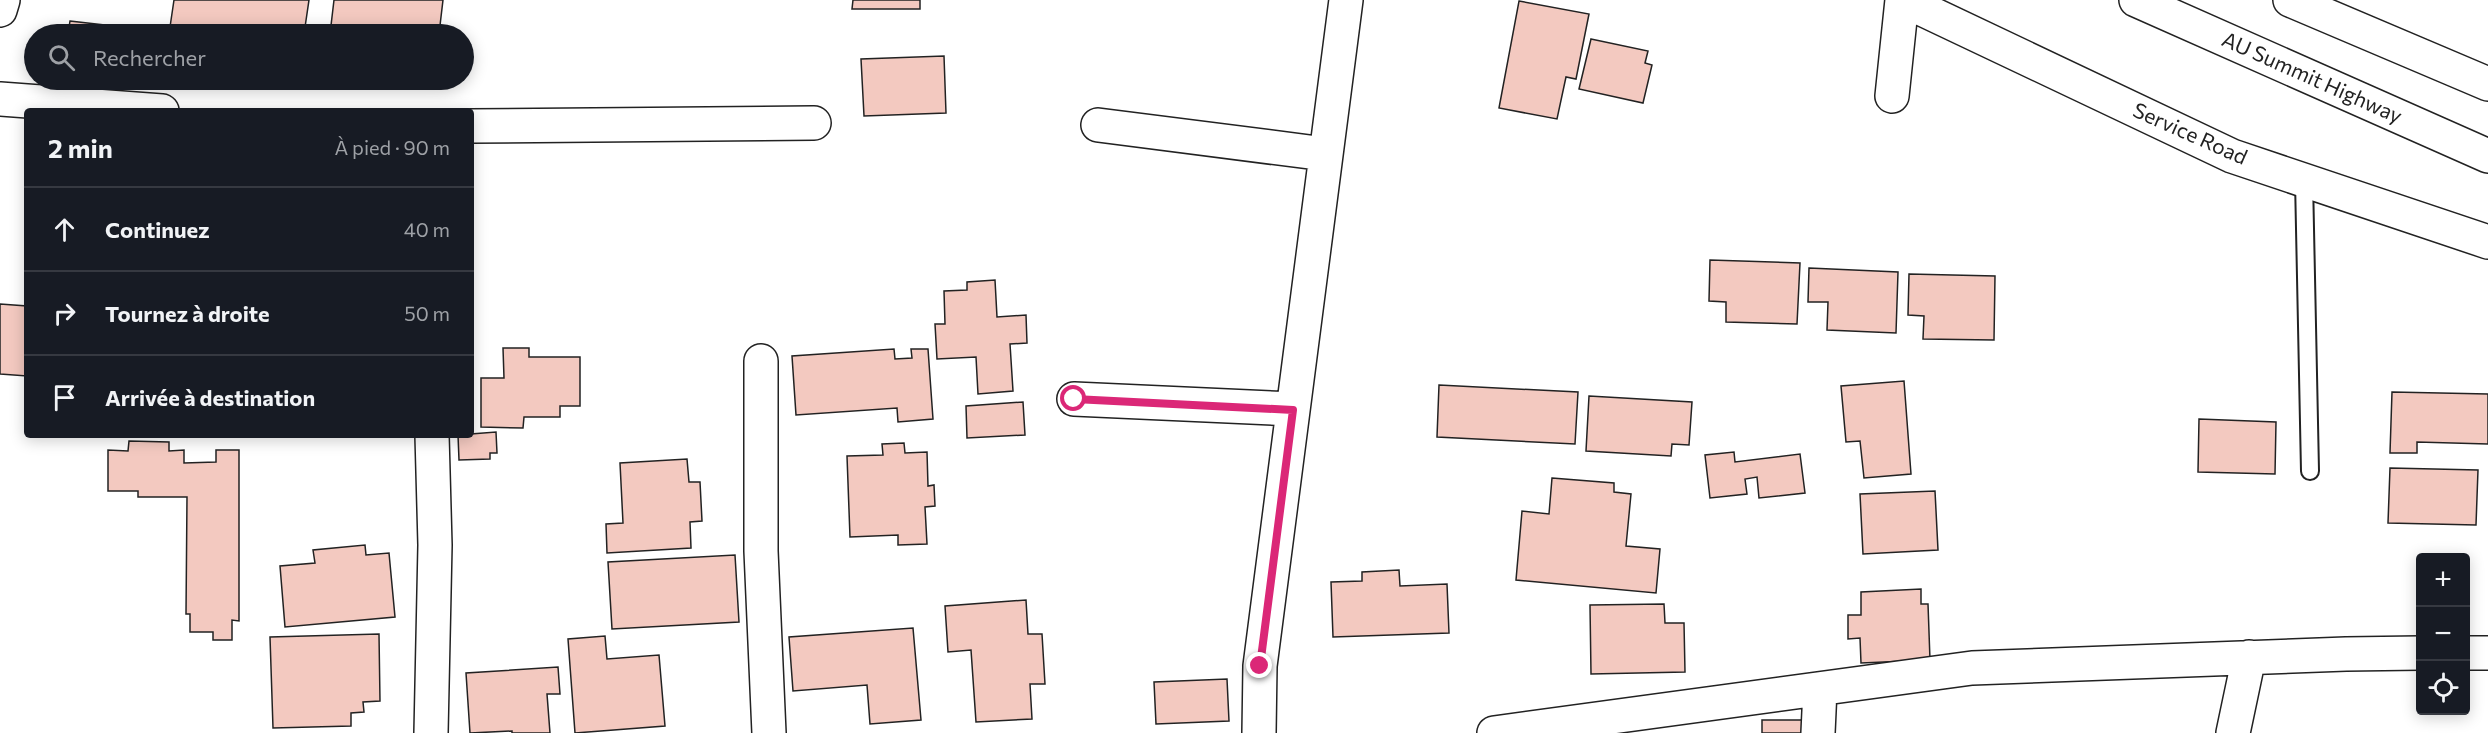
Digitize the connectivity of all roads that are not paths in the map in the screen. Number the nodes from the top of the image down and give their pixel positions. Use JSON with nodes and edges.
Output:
{"nodes":[{"id":1,"x":3,"y":0,"type":"edge"},
{"id":2,"x":1346,"y":0,"type":"edge"},
{"id":3,"x":1903,"y":0,"type":"edge"},
{"id":4,"x":2136,"y":0,"type":"edge"},
{"id":5,"x":2290,"y":0,"type":"edge"},
{"id":6,"x":0,"y":10,"type":"edge"},
{"id":7,"x":2488,"y":84,"type":"edge"},
{"id":8,"x":1892,"y":96,"type":"dead end"},
{"id":9,"x":0,"y":99,"type":"edge"},
{"id":10,"x":122,"y":108,"type":"edge"},
{"id":11,"x":814,"y":123,"type":"dead end"},
{"id":12,"x":1098,"y":125,"type":"dead end"},
{"id":13,"x":474,"y":126,"type":"edge"},
{"id":14,"x":1325,"y":154,"type":"junction"},
{"id":15,"x":2488,"y":156,"type":"edge"},
{"id":16,"x":2304,"y":180,"type":"junction"},
{"id":17,"x":2488,"y":242,"type":"edge"},
{"id":18,"x":761,"y":362,"type":"dead end"},
{"id":19,"x":1074,"y":399,"type":"dead end"},
{"id":20,"x":1293,"y":410,"type":"junction"},
{"id":21,"x":432,"y":438,"type":"edge"},
{"id":22,"x":2310,"y":471,"type":"dead end"},
{"id":23,"x":2416,"y":653,"type":"edge"},
{"id":24,"x":2470,"y":653,"type":"edge"},
{"id":25,"x":2488,"y":653,"type":"edge"},
{"id":26,"x":2249,"y":657,"type":"junction"},
{"id":27,"x":1820,"y":689,"type":"junction"},
{"id":28,"x":1506,"y":732,"type":"edge"},
{"id":29,"x":431,"y":733,"type":"edge"},
{"id":30,"x":769,"y":733,"type":"edge"},
{"id":31,"x":1258,"y":733,"type":"edge"},
{"id":32,"x":1818,"y":733,"type":"edge"},
{"id":33,"x":2233,"y":733,"type":"edge"}],
"edges":[{"from":1,"to":6,"type":"street"},
{"from":2,"to":14,"type":"street"},
{"from":3,"to":8,"type":"street"},
{"from":3,"to":16,"type":"street","name":"Service Road"},
{"from":4,"to":15,"type":"street","name":"AU Summit Highway"},
{"from":5,"to":7,"type":"street"},
{"from":9,"to":10,"type":"street"},
{"from":11,"to":13,"type":"street"},
{"from":12,"to":14,"type":"street"},
{"from":14,"to":20,"type":"street"},
{"from":16,"to":17,"type":"street","name":"Service Road"},
{"from":16,"to":22,"type":"lane"},
{"from":18,"to":30,"type":"street"},
{"from":19,"to":20,"type":"street"},
{"from":20,"to":31,"type":"street"},
{"from":21,"to":29,"type":"street"},
{"from":23,"to":26,"type":"street"},
{"from":24,"to":25,"type":"street"},
{"from":26,"to":27,"type":"street"},
{"from":26,"to":33,"type":"street"},
{"from":27,"to":28,"type":"street"},
{"from":27,"to":32,"type":"street"}]}
